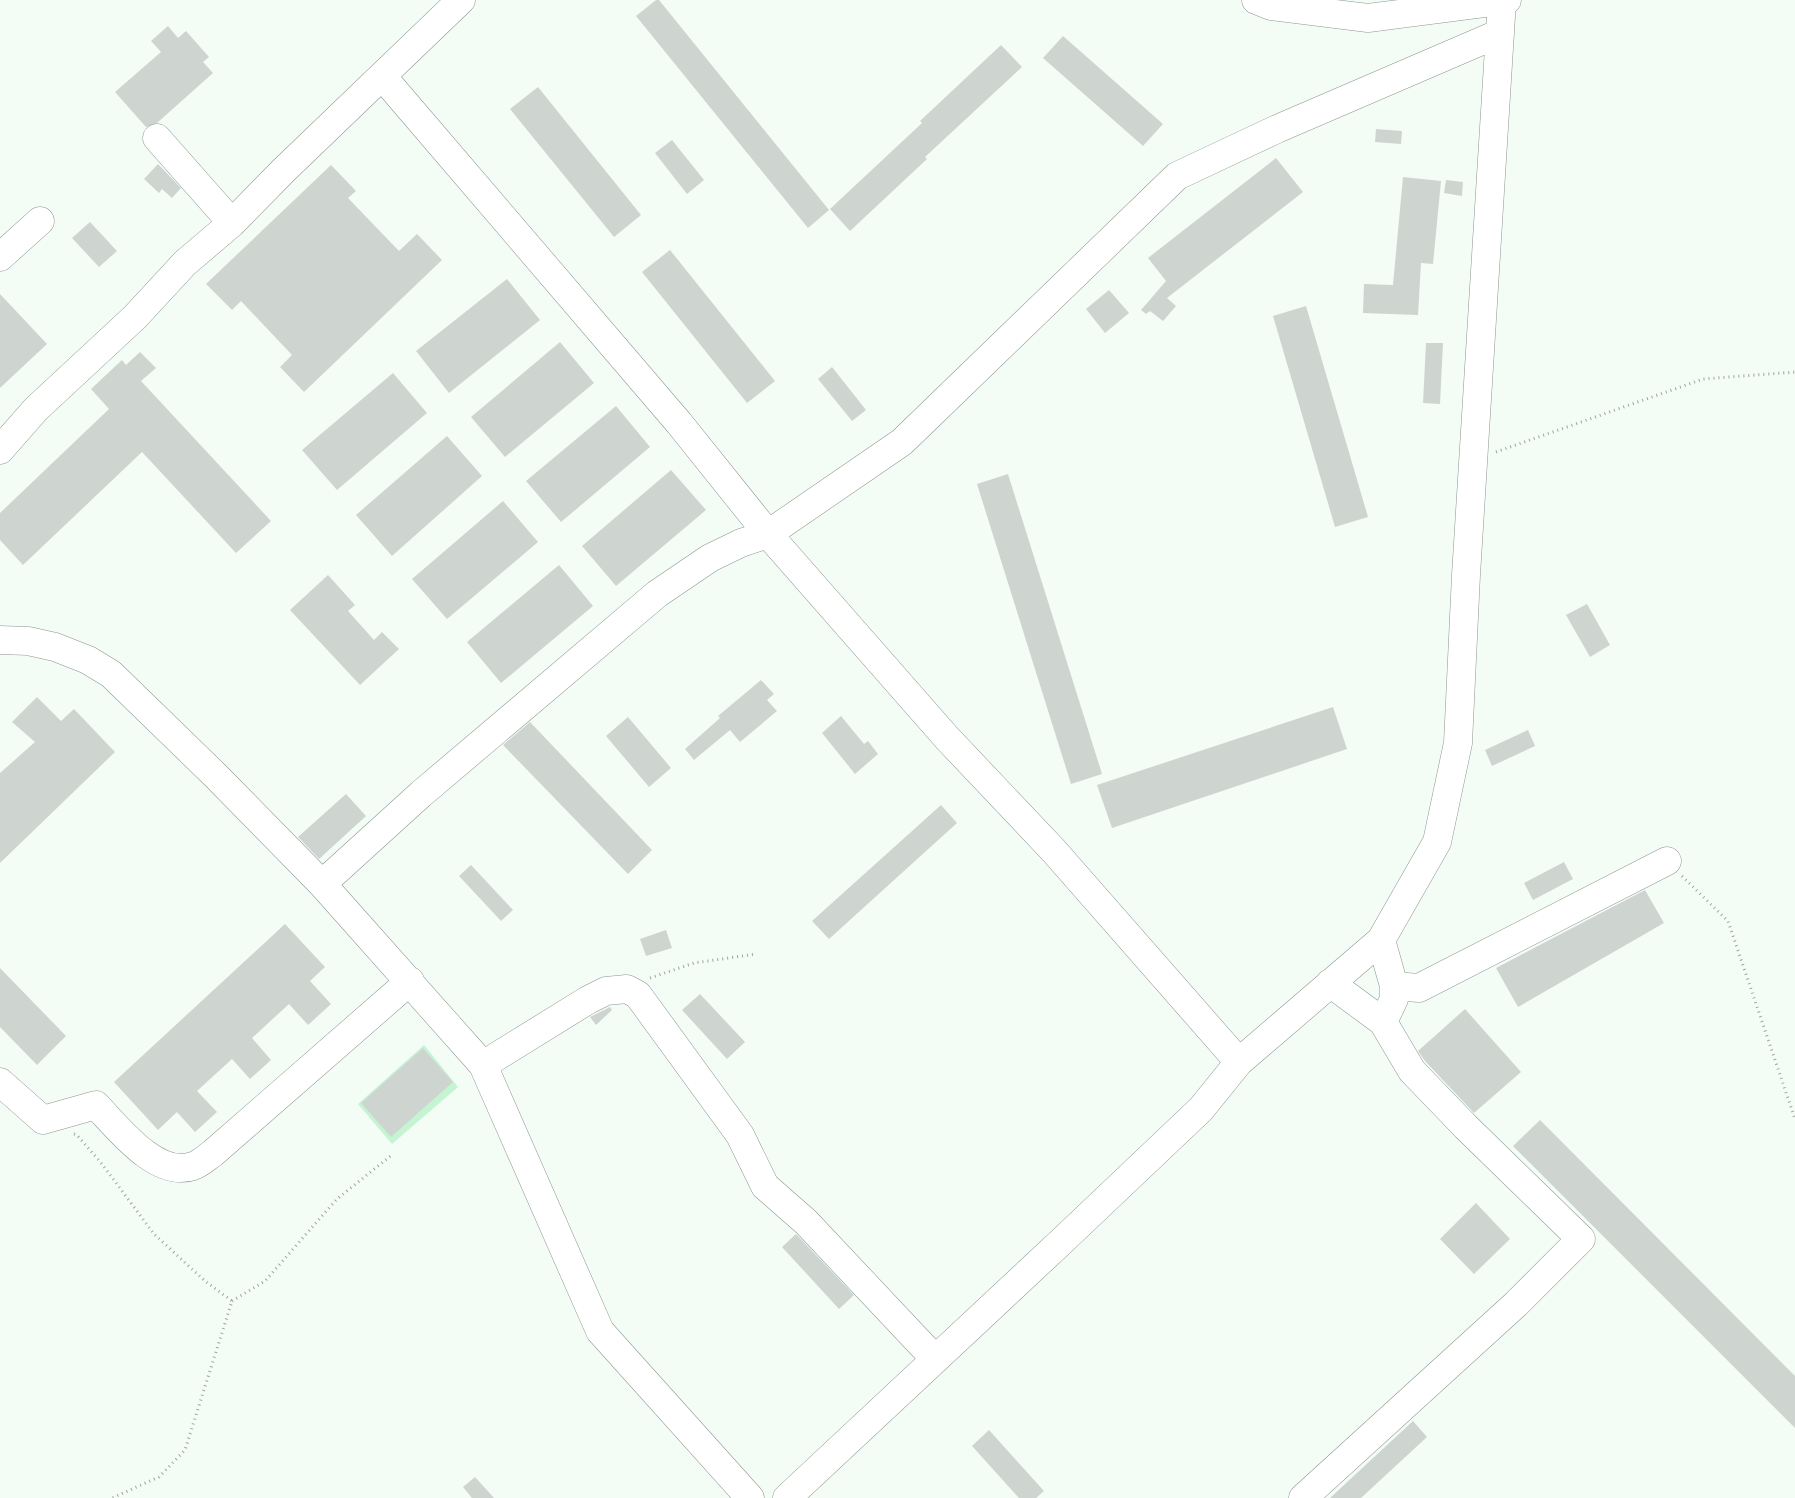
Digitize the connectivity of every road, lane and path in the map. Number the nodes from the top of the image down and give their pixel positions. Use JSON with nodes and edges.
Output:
{"nodes":[{"id":1,"x":461,"y":0,"type":"edge"},
{"id":2,"x":1256,"y":0,"type":"edge"},
{"id":3,"x":1504,"y":0,"type":"edge"},
{"id":4,"x":1500,"y":33,"type":"junction"},
{"id":5,"x":382,"y":76,"type":"junction"},
{"id":6,"x":157,"y":138,"type":"dead end"},
{"id":7,"x":40,"y":221,"type":"dead end"},
{"id":8,"x":232,"y":223,"type":"junction"},
{"id":9,"x":0,"y":257,"type":"edge"},
{"id":10,"x":1795,"y":372,"type":"edge"},
{"id":11,"x":2,"y":445,"type":"edge"},
{"id":12,"x":1473,"y":460,"type":"junction"},
{"id":13,"x":768,"y":534,"type":"junction"},
{"id":14,"x":0,"y":640,"type":"edge"},
{"id":15,"x":1667,"y":861,"type":"joint"},
{"id":16,"x":322,"y":884,"type":"junction"},
{"id":17,"x":1381,"y":940,"type":"junction"},
{"id":18,"x":756,"y":954,"type":"dead end"},
{"id":19,"x":410,"y":981,"type":"junction"},
{"id":20,"x":1330,"y":983,"type":"junction"},
{"id":21,"x":1394,"y":986,"type":"junction"},
{"id":22,"x":627,"y":989,"type":"junction"},
{"id":23,"x":1384,"y":1022,"type":"junction"},
{"id":24,"x":1239,"y":1062,"type":"junction"},
{"id":25,"x":483,"y":1065,"type":"junction"},
{"id":26,"x":0,"y":1082,"type":"edge"},
{"id":27,"x":1795,"y":1119,"type":"edge"},
{"id":28,"x":43,"y":1120,"type":"junction"},
{"id":29,"x":393,"y":1154,"type":"dead end"},
{"id":30,"x":232,"y":1301,"type":"junction"},
{"id":31,"x":935,"y":1359,"type":"junction"},
{"id":32,"x":112,"y":1498,"type":"edge"},
{"id":33,"x":750,"y":1498,"type":"edge"},
{"id":34,"x":787,"y":1498,"type":"edge"},
{"id":35,"x":1303,"y":1498,"type":"edge"}],
"edges":[{"from":1,"to":5,"type":"street"},
{"from":2,"to":3,"type":"street"},
{"from":3,"to":4,"type":"street"},
{"from":4,"to":12,"type":"street"},
{"from":4,"to":13,"type":"street"},
{"from":5,"to":8,"type":"street"},
{"from":5,"to":13,"type":"street"},
{"from":6,"to":8,"type":"street"},
{"from":7,"to":9,"type":"street"},
{"from":8,"to":11,"type":"street"},
{"from":10,"to":12,"type":"path"},
{"from":12,"to":17,"type":"street"},
{"from":13,"to":16,"type":"street"},
{"from":13,"to":24,"type":"street"},
{"from":14,"to":16,"type":"street"},
{"from":15,"to":21,"type":"street"},
{"from":15,"to":27,"type":"path"},
{"from":16,"to":19,"type":"street"},
{"from":17,"to":20,"type":"street"},
{"from":17,"to":21,"type":"street"},
{"from":18,"to":22,"type":"path"},
{"from":19,"to":25,"type":"street"},
{"from":19,"to":28,"type":"street"},
{"from":20,"to":23,"type":"street"},
{"from":20,"to":24,"type":"street"},
{"from":21,"to":23,"type":"street"},
{"from":22,"to":25,"type":"street"},
{"from":22,"to":31,"type":"street"},
{"from":23,"to":35,"type":"street"},
{"from":24,"to":31,"type":"street"},
{"from":25,"to":33,"type":"street"},
{"from":26,"to":28,"type":"street"},
{"from":28,"to":30,"type":"path"},
{"from":29,"to":30,"type":"path"},
{"from":30,"to":32,"type":"path"},
{"from":31,"to":34,"type":"street"}]}
